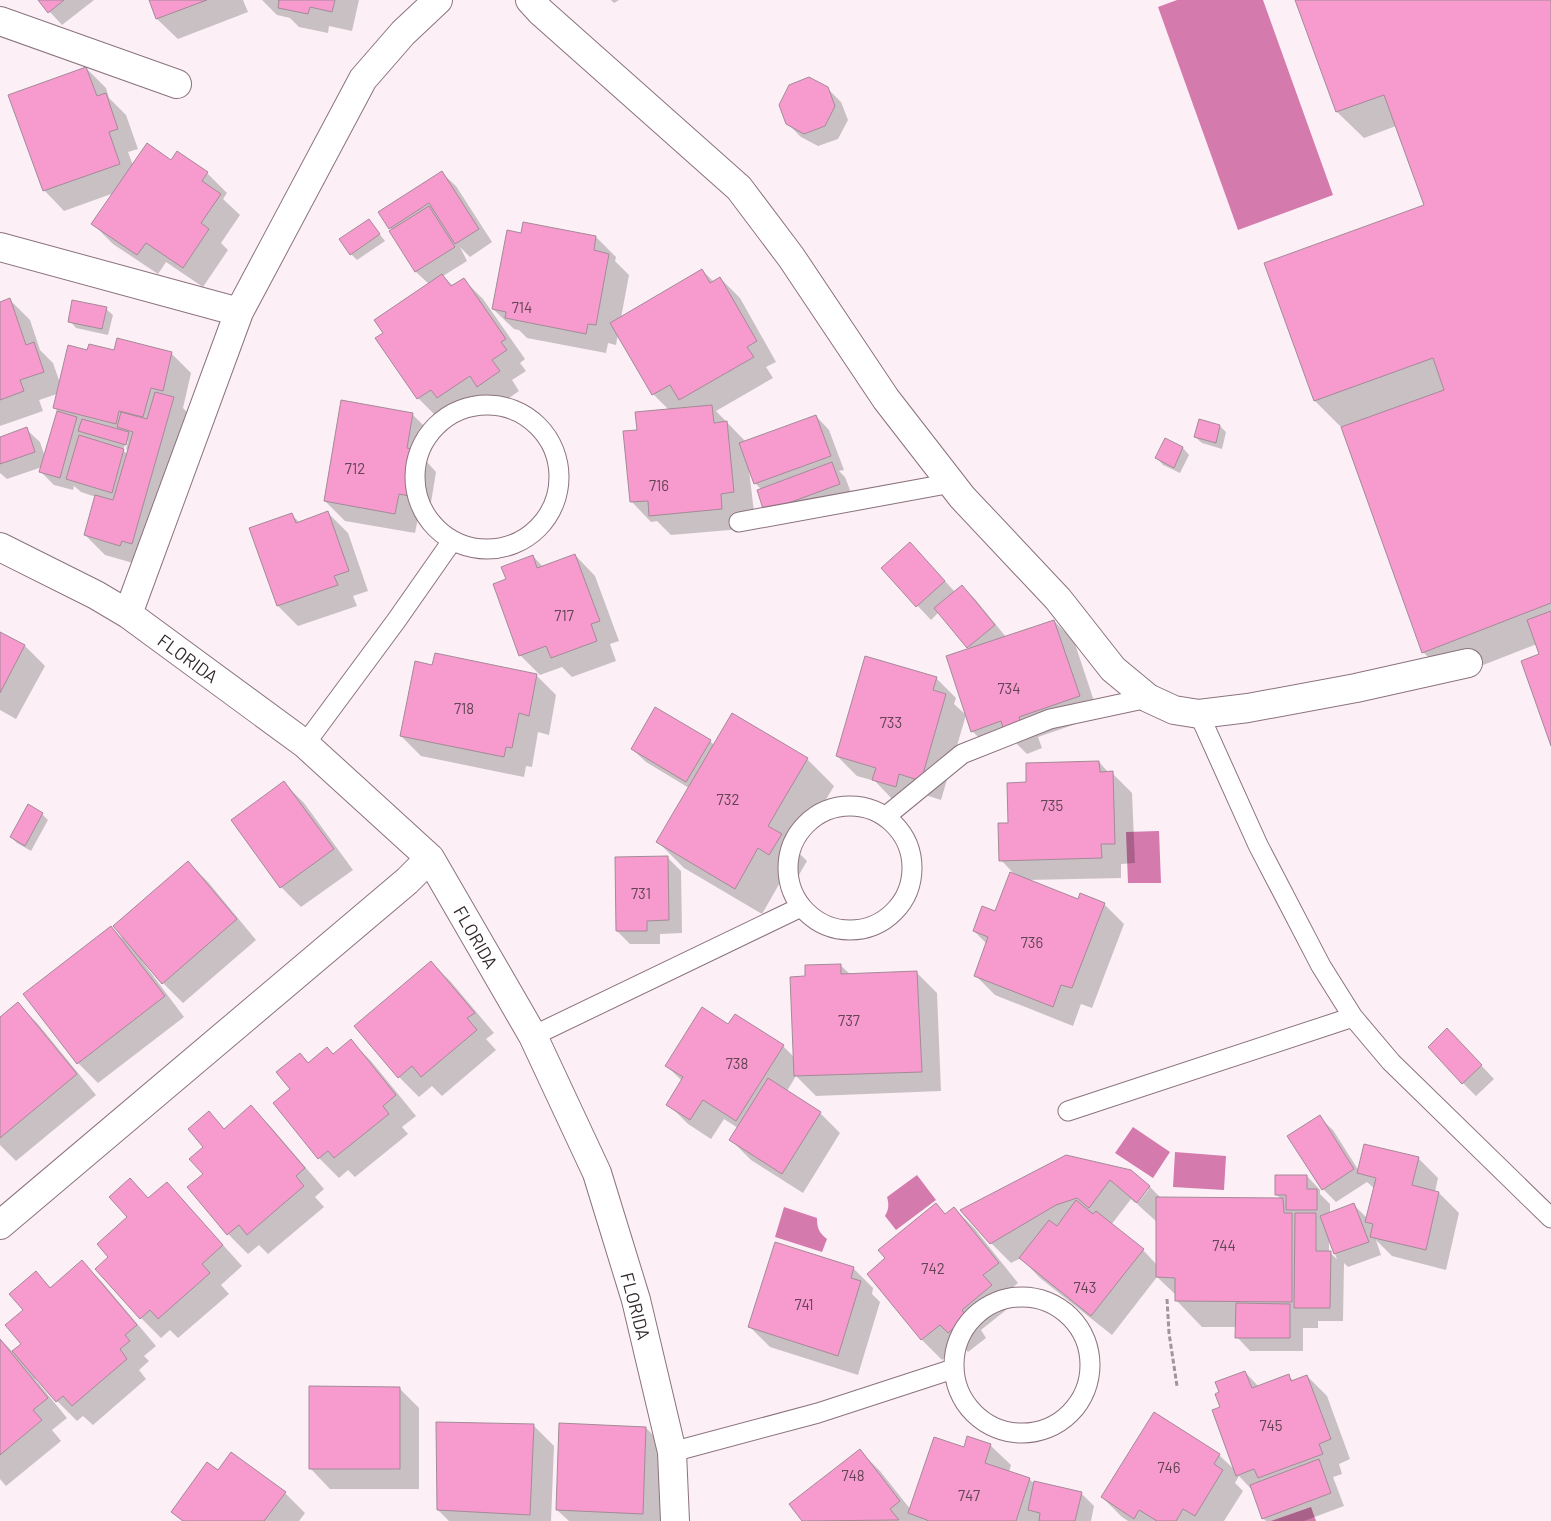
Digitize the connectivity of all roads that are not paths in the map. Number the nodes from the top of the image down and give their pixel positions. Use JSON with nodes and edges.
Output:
{"nodes":[{"id":1,"x":438,"y":0,"type":"edge"},
{"id":2,"x":530,"y":0,"type":"edge"},
{"id":3,"x":0,"y":21,"type":"edge"},
{"id":4,"x":177,"y":84,"type":"dead end"},
{"id":5,"x":0,"y":247,"type":"edge"},
{"id":6,"x":239,"y":312,"type":"junction"},
{"id":7,"x":952,"y":484,"type":"junction"},
{"id":8,"x":739,"y":522,"type":"dead end"},
{"id":9,"x":452,"y":541,"type":"junction"},
{"id":10,"x":0,"y":547,"type":"edge"},
{"id":11,"x":128,"y":614,"type":"junction"},
{"id":12,"x":1468,"y":663,"type":"dead end"},
{"id":13,"x":1148,"y":698,"type":"junction"},
{"id":14,"x":1198,"y":714,"type":"junction"},
{"id":15,"x":305,"y":744,"type":"junction"},
{"id":16,"x":885,"y":817,"type":"junction"},
{"id":17,"x":430,"y":858,"type":"junction"},
{"id":18,"x":801,"y":907,"type":"junction"},
{"id":19,"x":1353,"y":1017,"type":"junction"},
{"id":20,"x":533,"y":1036,"type":"junction"},
{"id":21,"x":1068,"y":1111,"type":"dead end"},
{"id":22,"x":1551,"y":1218,"type":"edge"},
{"id":23,"x":0,"y":1225,"type":"edge"},
{"id":24,"x":953,"y":1369,"type":"junction"},
{"id":25,"x":672,"y":1452,"type":"junction"},
{"id":26,"x":675,"y":1521,"type":"edge"}],
"edges":[{"from":1,"to":6,"type":"street"},
{"from":2,"to":7,"type":"street"},
{"from":3,"to":4,"type":"street"},
{"from":5,"to":6,"type":"street"},
{"from":6,"to":11,"type":"street"},
{"from":7,"to":8,"type":"lane"},
{"from":7,"to":13,"type":"street"},
{"from":9,"to":9,"type":"lane"},
{"from":9,"to":15,"type":"lane"},
{"from":10,"to":11,"type":"street","name":"FLORIDA"},
{"from":11,"to":15,"type":"street","name":"FLORIDA"},
{"from":12,"to":14,"type":"street"},
{"from":13,"to":14,"type":"street"},
{"from":13,"to":16,"type":"lane"},
{"from":14,"to":19,"type":"lane"},
{"from":15,"to":17,"type":"street","name":"FLORIDA"},
{"from":16,"to":18,"type":"lane"},
{"from":16,"to":18,"type":"lane"},
{"from":17,"to":20,"type":"street","name":"FLORIDA"},
{"from":17,"to":23,"type":"street"},
{"from":18,"to":20,"type":"lane"},
{"from":19,"to":21,"type":"lane"},
{"from":19,"to":22,"type":"lane"},
{"from":20,"to":25,"type":"street","name":"FLORIDA"},
{"from":24,"to":24,"type":"lane"},
{"from":24,"to":25,"type":"lane"},
{"from":25,"to":26,"type":"street","name":"FLORIDA"}]}
